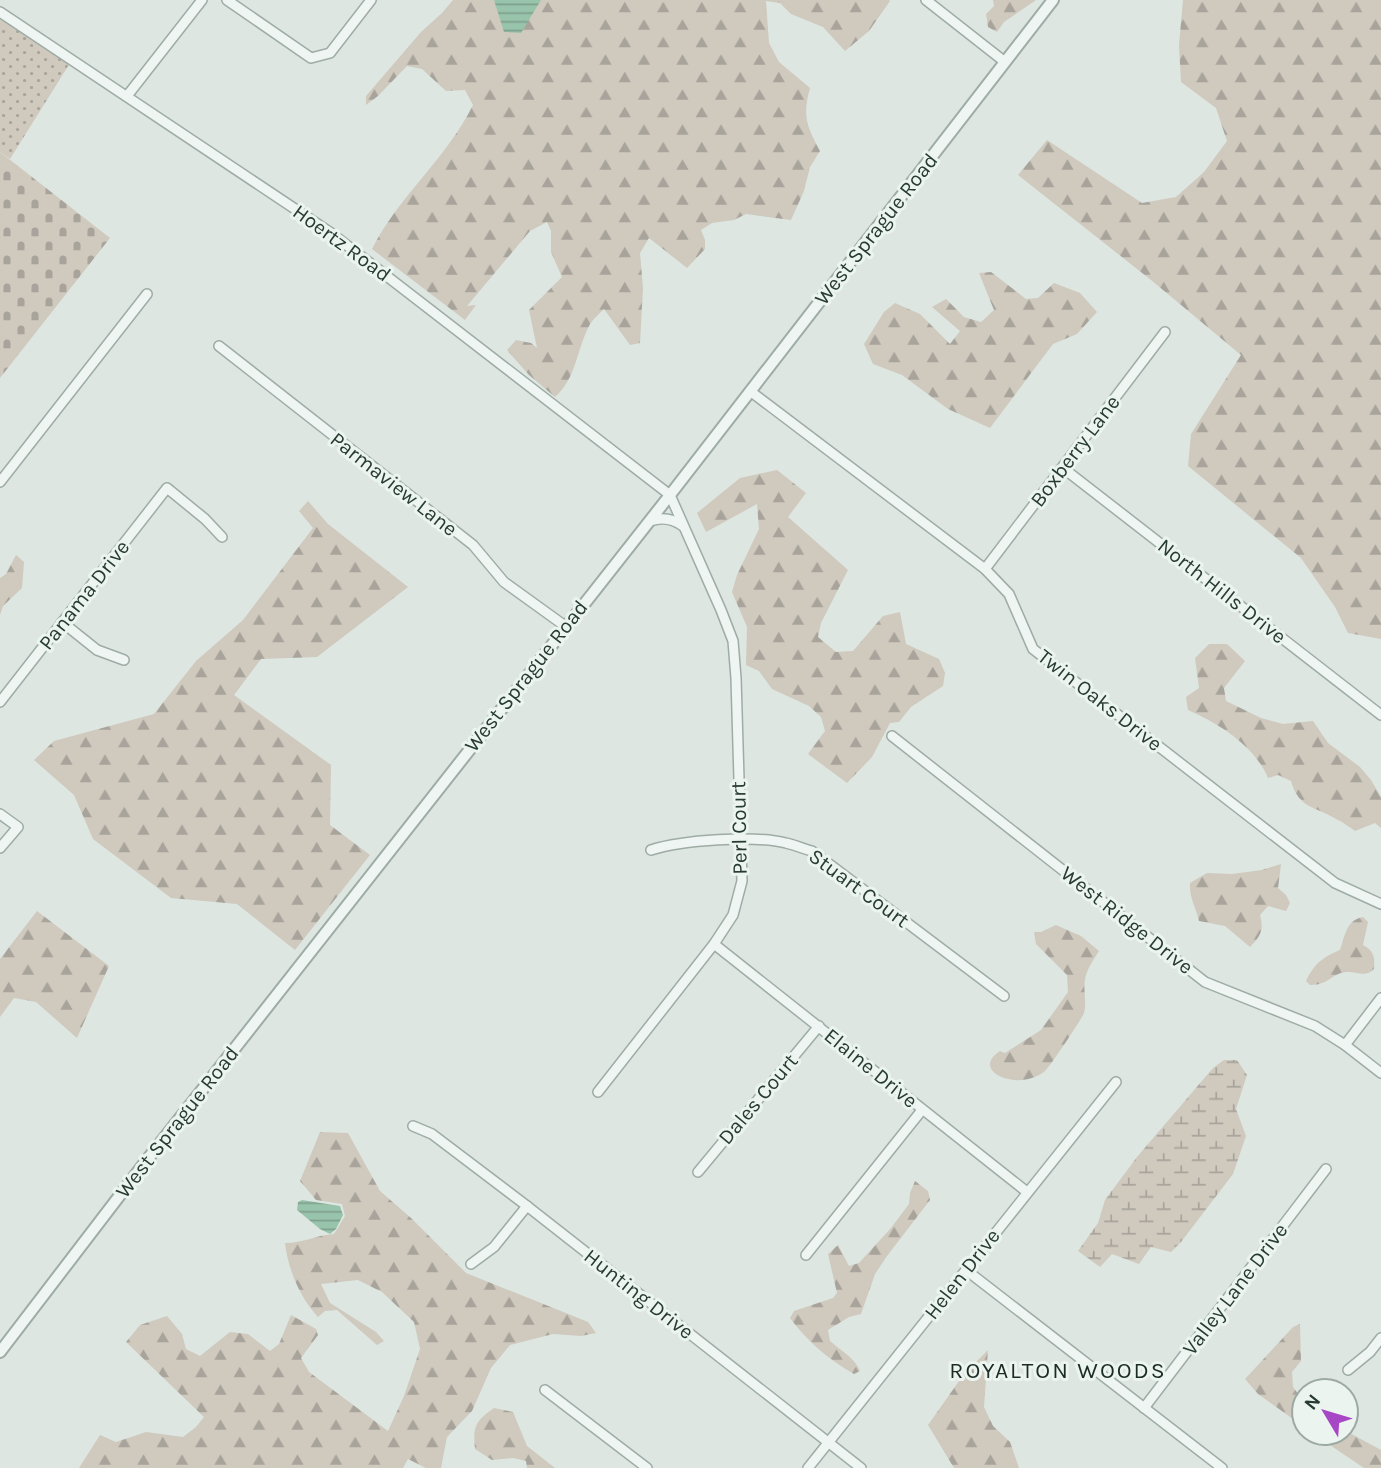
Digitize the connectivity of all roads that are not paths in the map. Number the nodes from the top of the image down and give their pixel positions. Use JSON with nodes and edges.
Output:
{"nodes":[{"id":1,"x":202,"y":0,"type":"edge"},
{"id":2,"x":227,"y":0,"type":"edge"},
{"id":3,"x":371,"y":0,"type":"edge"},
{"id":4,"x":926,"y":0,"type":"edge"},
{"id":5,"x":1053,"y":0,"type":"edge"},
{"id":6,"x":0,"y":12,"type":"edge"},
{"id":7,"x":1005,"y":62,"type":"junction"},
{"id":8,"x":127,"y":96,"type":"junction"},
{"id":9,"x":147,"y":294,"type":"dead end"},
{"id":10,"x":1165,"y":332,"type":"dead end"},
{"id":11,"x":219,"y":346,"type":"dead end"},
{"id":12,"x":750,"y":391,"type":"junction"},
{"id":13,"x":1063,"y":468,"type":"junction"},
{"id":14,"x":0,"y":482,"type":"edge"},
{"id":15,"x":670,"y":495,"type":"junction"},
{"id":16,"x":648,"y":522,"type":"junction"},
{"id":17,"x":684,"y":527,"type":"junction"},
{"id":18,"x":222,"y":537,"type":"dead end"},
{"id":19,"x":985,"y":569,"type":"junction"},
{"id":20,"x":62,"y":622,"type":"junction"},
{"id":21,"x":565,"y":626,"type":"junction"},
{"id":22,"x":124,"y":660,"type":"dead end"},
{"id":23,"x":0,"y":702,"type":"edge"},
{"id":24,"x":1381,"y":715,"type":"edge"},
{"id":25,"x":892,"y":736,"type":"dead end"},
{"id":26,"x":0,"y":814,"type":"edge"},
{"id":27,"x":740,"y":840,"type":"junction"},
{"id":28,"x":0,"y":848,"type":"edge"},
{"id":29,"x":651,"y":850,"type":"dead end"},
{"id":30,"x":1381,"y":904,"type":"edge"},
{"id":31,"x":714,"y":944,"type":"junction"},
{"id":32,"x":1004,"y":996,"type":"dead end"},
{"id":33,"x":1381,"y":999,"type":"edge"},
{"id":34,"x":819,"y":1026,"type":"junction"},
{"id":35,"x":1345,"y":1045,"type":"junction"},
{"id":36,"x":1381,"y":1073,"type":"edge"},
{"id":37,"x":1116,"y":1082,"type":"dead end"},
{"id":38,"x":598,"y":1092,"type":"dead end"},
{"id":39,"x":922,"y":1110,"type":"junction"},
{"id":40,"x":413,"y":1126,"type":"dead end"},
{"id":41,"x":1326,"y":1169,"type":"dead end"},
{"id":42,"x":698,"y":1172,"type":"dead end"},
{"id":43,"x":1027,"y":1192,"type":"junction"},
{"id":44,"x":527,"y":1206,"type":"junction"},
{"id":45,"x":806,"y":1255,"type":"dead end"},
{"id":46,"x":471,"y":1264,"type":"dead end"},
{"id":47,"x":966,"y":1270,"type":"junction"},
{"id":48,"x":1381,"y":1338,"type":"edge"},
{"id":49,"x":0,"y":1352,"type":"edge"},
{"id":50,"x":1348,"y":1370,"type":"dead end"},
{"id":51,"x":545,"y":1390,"type":"dead end"},
{"id":52,"x":1144,"y":1408,"type":"junction"},
{"id":53,"x":828,"y":1442,"type":"junction"},
{"id":54,"x":648,"y":1468,"type":"edge"},
{"id":55,"x":808,"y":1468,"type":"edge"},
{"id":56,"x":861,"y":1468,"type":"edge"},
{"id":57,"x":1222,"y":1468,"type":"edge"}],
"edges":[{"from":1,"to":8,"type":"street"},
{"from":2,"to":3,"type":"street"},
{"from":4,"to":7,"type":"street"},
{"from":5,"to":7,"type":"street","name":"West Sprague Road"},
{"from":6,"to":8,"type":"street","name":"Hoertz Road"},
{"from":7,"to":12,"type":"street","name":"West Sprague Road"},
{"from":8,"to":15,"type":"street","name":"Hoertz Road"},
{"from":9,"to":14,"type":"street"},
{"from":10,"to":13,"type":"street","name":"Boxberry Lane"},
{"from":11,"to":21,"type":"street","name":"Parmaview Lane"},
{"from":12,"to":15,"type":"street","name":"West Sprague Road"},
{"from":12,"to":19,"type":"street","name":"Twin Oaks Drive"},
{"from":13,"to":19,"type":"street","name":"Boxberry Lane"},
{"from":13,"to":24,"type":"street","name":"North Hills Drive"},
{"from":15,"to":16,"type":"street","name":"West Sprague Road"},
{"from":15,"to":17,"type":"street","name":"Perl Court"},
{"from":16,"to":17,"type":"street"},
{"from":16,"to":21,"type":"street","name":"West Sprague Road"},
{"from":17,"to":27,"type":"street","name":"Perl Court"},
{"from":18,"to":20,"type":"street","name":"Panama Drive"},
{"from":19,"to":30,"type":"street","name":"Twin Oaks Drive"},
{"from":20,"to":22,"type":"street"},
{"from":20,"to":23,"type":"street","name":"Panama Drive"},
{"from":21,"to":49,"type":"street","name":"West Sprague Road"},
{"from":25,"to":35,"type":"street","name":"West Ridge Drive"},
{"from":26,"to":28,"type":"street"},
{"from":27,"to":29,"type":"street","name":"Stuart Court"},
{"from":27,"to":31,"type":"street","name":"Perl Court"},
{"from":27,"to":32,"type":"street","name":"Stuart Court"},
{"from":31,"to":34,"type":"street","name":"Elaine Drive"},
{"from":31,"to":38,"type":"street","name":"Perl Court"},
{"from":33,"to":35,"type":"street"},
{"from":34,"to":39,"type":"street","name":"Elaine Drive"},
{"from":34,"to":42,"type":"street","name":"Dales Court"},
{"from":35,"to":36,"type":"street","name":"West Ridge Drive"},
{"from":37,"to":43,"type":"street","name":"Helen Drive"},
{"from":39,"to":43,"type":"street","name":"Elaine Drive"},
{"from":39,"to":45,"type":"street"},
{"from":40,"to":44,"type":"street","name":"Hunting Drive"},
{"from":41,"to":52,"type":"street","name":"Valley Lane Drive"},
{"from":43,"to":47,"type":"street","name":"Helen Drive"},
{"from":44,"to":46,"type":"street"},
{"from":44,"to":53,"type":"street","name":"Hunting Drive"},
{"from":47,"to":52,"type":"street"},
{"from":47,"to":53,"type":"street","name":"Helen Drive"},
{"from":48,"to":50,"type":"street"},
{"from":51,"to":54,"type":"street"},
{"from":52,"to":57,"type":"street"},
{"from":53,"to":55,"type":"street","name":"Helen Drive"},
{"from":53,"to":56,"type":"street","name":"Hunting Drive"}]}
